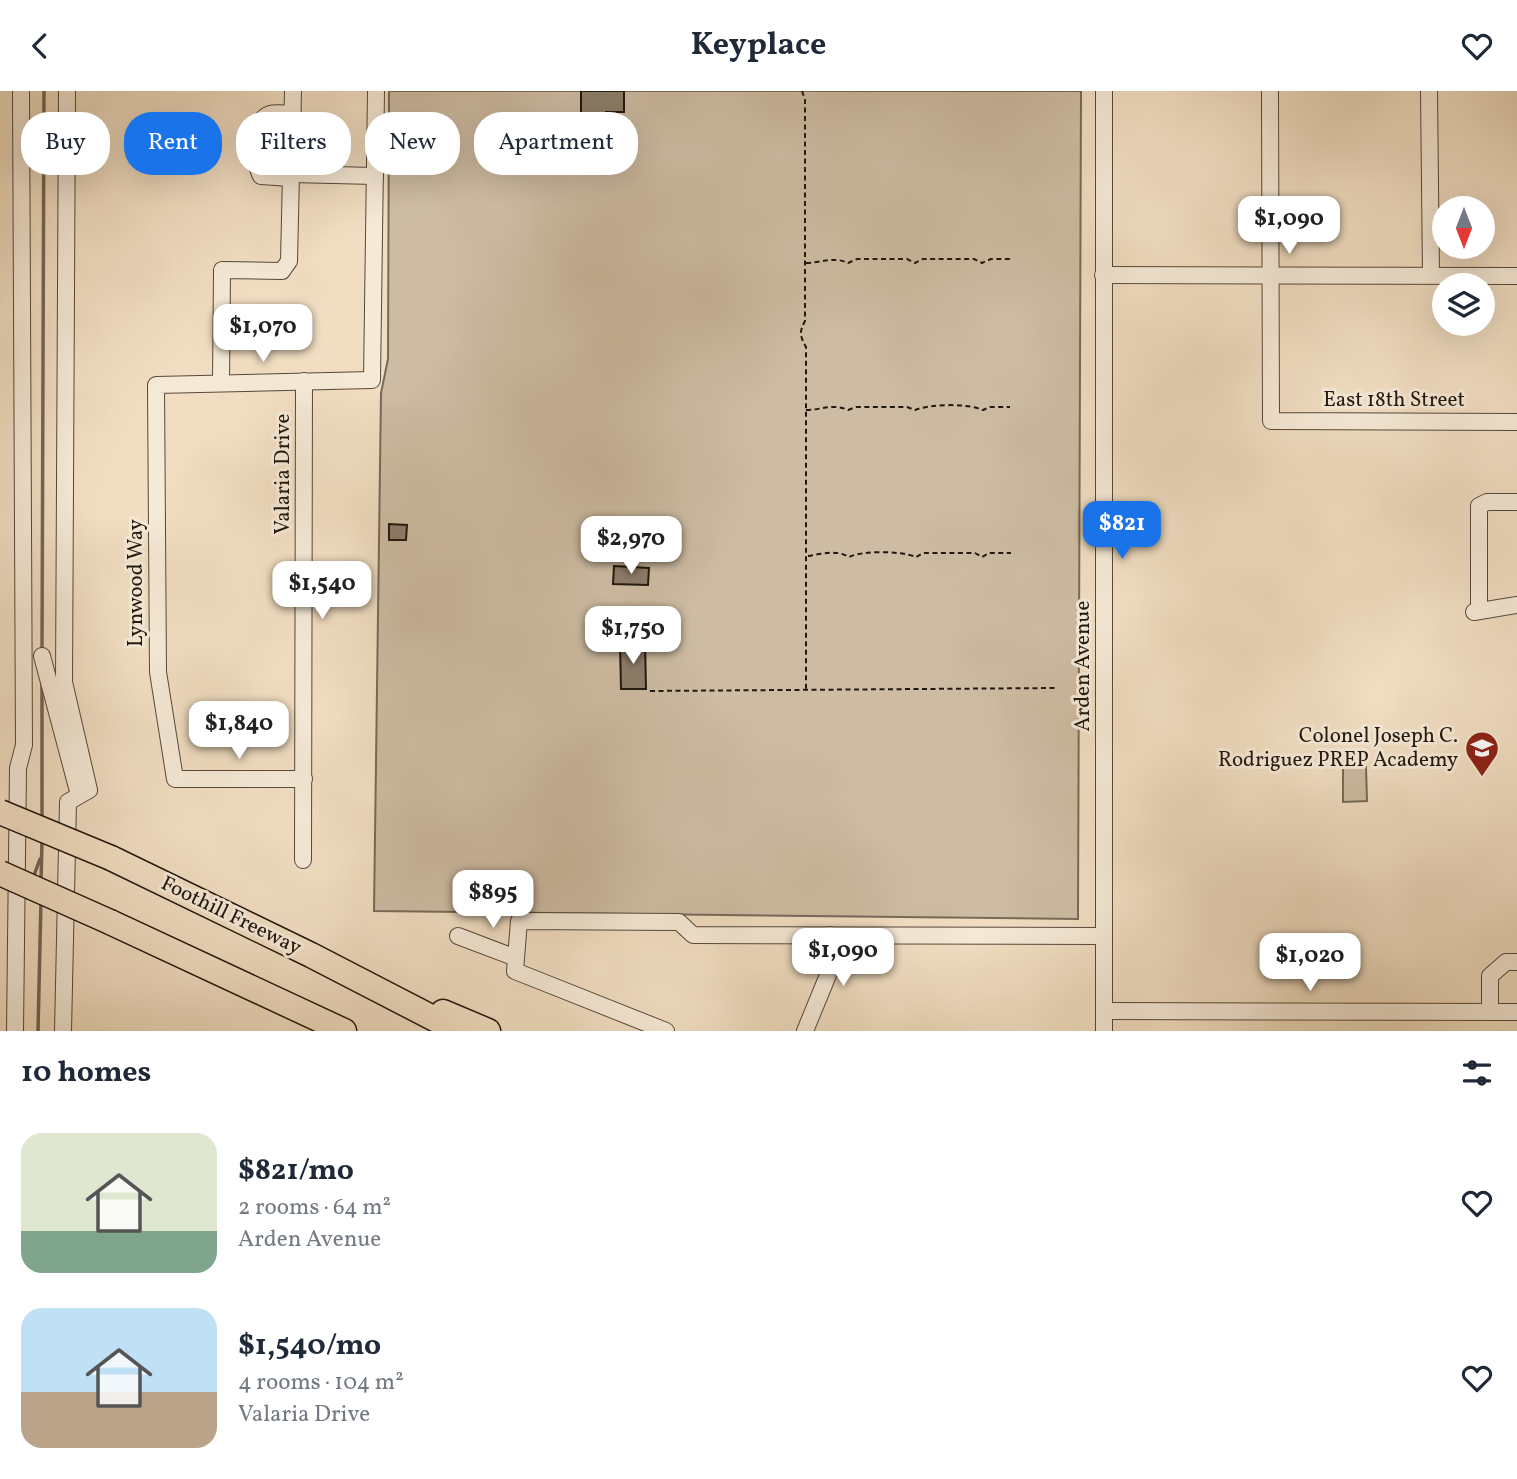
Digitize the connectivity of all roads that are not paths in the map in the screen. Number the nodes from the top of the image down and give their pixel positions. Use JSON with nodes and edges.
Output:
{"nodes":[{"id":1,"x":21,"y":91,"type":"edge"},
{"id":2,"x":67,"y":91,"type":"edge"},
{"id":3,"x":293,"y":91,"type":"edge"},
{"id":4,"x":376,"y":91,"type":"edge"},
{"id":5,"x":1104,"y":91,"type":"edge"},
{"id":6,"x":1270,"y":91,"type":"edge"},
{"id":7,"x":1429,"y":91,"type":"edge"},
{"id":8,"x":293,"y":112,"type":"edge"},
{"id":9,"x":260,"y":175,"type":"edge"},
{"id":10,"x":291,"y":176,"type":"junction"},
{"id":11,"x":375,"y":176,"type":"junction"},
{"id":12,"x":1103,"y":275,"type":"junction"},
{"id":13,"x":1432,"y":275,"type":"joint"},
{"id":14,"x":1270,"y":276,"type":"junction"},
{"id":15,"x":1495,"y":276,"type":"edge"},
{"id":16,"x":1517,"y":276,"type":"edge"},
{"id":17,"x":304,"y":381,"type":"junction"},
{"id":18,"x":221,"y":383,"type":"junction"},
{"id":19,"x":1517,"y":422,"type":"edge"},
{"id":20,"x":1517,"y":502,"type":"edge"},
{"id":21,"x":1517,"y":605,"type":"edge"},
{"id":22,"x":42,"y":656,"type":"dead end"},
{"id":23,"x":304,"y":779,"type":"junction"},
{"id":24,"x":79,"y":795,"type":"junction"},
{"id":25,"x":0,"y":812,"type":"edge"},
{"id":26,"x":303,"y":860,"type":"dead end"},
{"id":27,"x":0,"y":873,"type":"edge"},
{"id":28,"x":831,"y":935,"type":"junction"},
{"id":29,"x":458,"y":936,"type":"dead end"},
{"id":30,"x":1104,"y":936,"type":"junction"},
{"id":31,"x":311,"y":955,"type":"junction"},
{"id":32,"x":516,"y":957,"type":"junction"},
{"id":33,"x":1517,"y":962,"type":"edge"},
{"id":34,"x":1104,"y":1011,"type":"junction"},
{"id":35,"x":1490,"y":1012,"type":"junction"},
{"id":36,"x":1517,"y":1012,"type":"edge"},
{"id":37,"x":15,"y":1031,"type":"edge"},
{"id":38,"x":64,"y":1031,"type":"edge"},
{"id":39,"x":344,"y":1031,"type":"edge"},
{"id":40,"x":458,"y":1031,"type":"edge"},
{"id":41,"x":488,"y":1031,"type":"edge"},
{"id":42,"x":666,"y":1031,"type":"edge"},
{"id":43,"x":805,"y":1031,"type":"edge"},
{"id":44,"x":1104,"y":1031,"type":"edge"}],
"edges":[{"from":1,"to":37,"type":"street"},
{"from":2,"to":24,"type":"street"},
{"from":3,"to":8,"type":"street"},
{"from":4,"to":11,"type":"street"},
{"from":5,"to":12,"type":"street","name":"Arden Avenue"},
{"from":6,"to":14,"type":"street"},
{"from":7,"to":13,"type":"street"},
{"from":9,"to":10,"type":"street"},
{"from":10,"to":11,"type":"street"},
{"from":10,"to":18,"type":"street"},
{"from":11,"to":17,"type":"street"},
{"from":12,"to":14,"type":"street"},
{"from":12,"to":30,"type":"street","name":"Arden Avenue"},
{"from":13,"to":14,"type":"street"},
{"from":14,"to":19,"type":"street","name":"East 18th Street"},
{"from":15,"to":16,"type":"street"},
{"from":17,"to":18,"type":"street"},
{"from":17,"to":23,"type":"street","name":"Valaria Drive"},
{"from":18,"to":23,"type":"street","name":"Lynwood Way"},
{"from":20,"to":21,"type":"street"},
{"from":22,"to":24,"type":"street"},
{"from":23,"to":26,"type":"street","name":"Valaria Drive"},
{"from":24,"to":38,"type":"street"},
{"from":25,"to":31,"type":"highway","name":"Foothill Freeway","bridge":true},
{"from":27,"to":39,"type":"highway","bridge":true},
{"from":28,"to":30,"type":"street"},
{"from":28,"to":32,"type":"street"},
{"from":28,"to":43,"type":"street"},
{"from":29,"to":32,"type":"street"},
{"from":30,"to":34,"type":"street","name":"Arden Avenue"},
{"from":31,"to":40,"type":"highway","name":"Foothill Freeway"},
{"from":31,"to":41,"type":"highway"},
{"from":32,"to":42,"type":"street"},
{"from":33,"to":35,"type":"street"},
{"from":34,"to":35,"type":"street"},
{"from":34,"to":44,"type":"street","name":"Arden Avenue"},
{"from":35,"to":36,"type":"street"}]}
